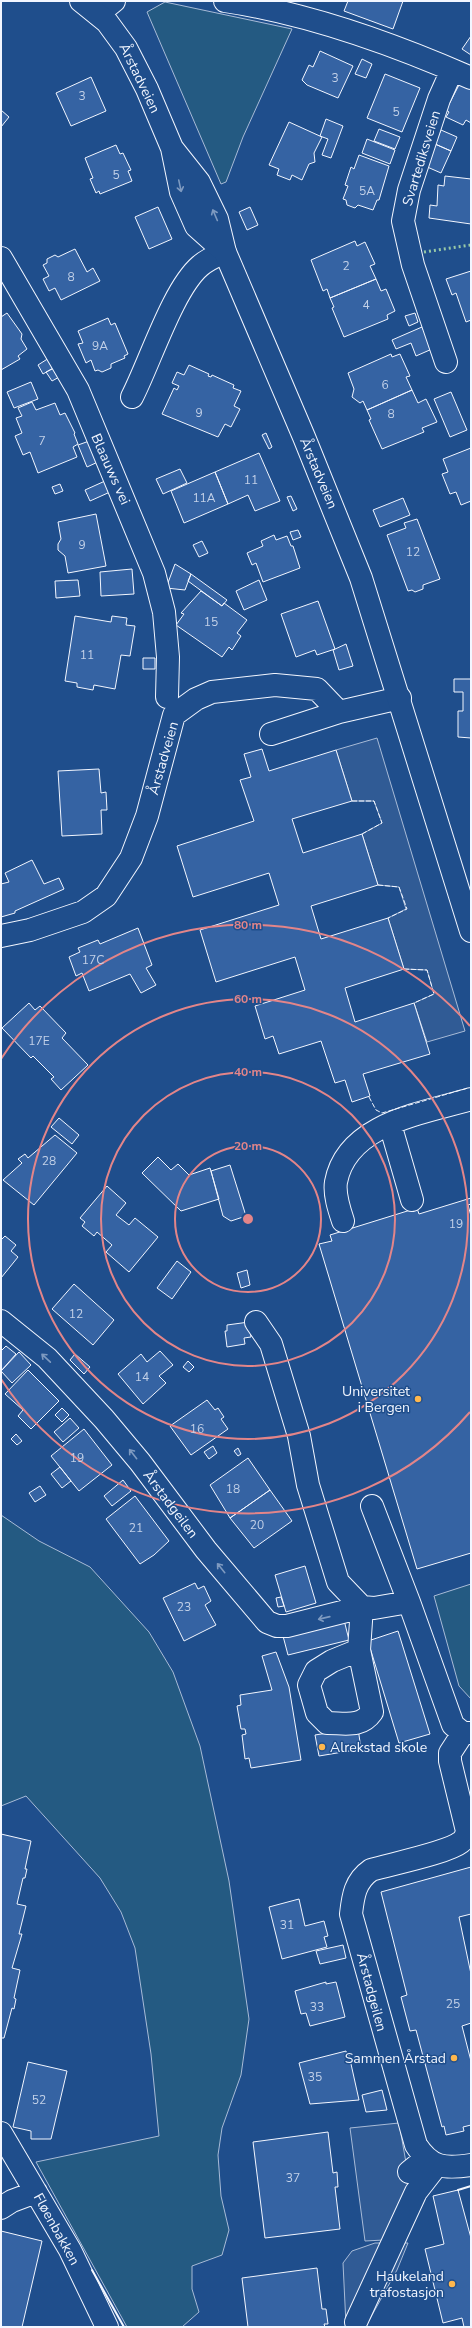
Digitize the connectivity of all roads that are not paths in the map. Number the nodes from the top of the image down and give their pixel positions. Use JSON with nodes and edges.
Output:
{"nodes":[{"id":1,"x":80,"y":1,"type":"edge"},
{"id":2,"x":225,"y":1,"type":"edge"},
{"id":3,"x":106,"y":8,"type":"edge"},
{"id":4,"x":462,"y":74,"type":"edge"},
{"id":5,"x":225,"y":252,"type":"junction"},
{"id":6,"x":1,"y":258,"type":"edge"},
{"id":7,"x":446,"y":362,"type":"dead end"},
{"id":8,"x":132,"y":396,"type":"dead end"},
{"id":9,"x":167,"y":697,"type":"dead end"},
{"id":10,"x":400,"y":698,"type":"junction"},
{"id":11,"x":339,"y":712,"type":"junction"},
{"id":12,"x":271,"y":734,"type":"dead end"},
{"id":13,"x":466,"y":900,"type":"edge"},
{"id":14,"x":471,"y":931,"type":"edge"},
{"id":15,"x":1,"y":936,"type":"edge"},
{"id":16,"x":471,"y":1099,"type":"edge"},
{"id":17,"x":390,"y":1124,"type":"junction"},
{"id":18,"x":412,"y":1200,"type":"dead end"},
{"id":19,"x":343,"y":1220,"type":"dead end"},
{"id":20,"x":1,"y":1321,"type":"edge"},
{"id":21,"x":256,"y":1322,"type":"dead end"},
{"id":22,"x":372,"y":1506,"type":"dead end"},
{"id":23,"x":409,"y":1602,"type":"junction"},
{"id":24,"x":362,"y":1607,"type":"junction"},
{"id":25,"x":359,"y":1650,"type":"dead end"},
{"id":26,"x":467,"y":1733,"type":"edge"},
{"id":27,"x":1,"y":2133,"type":"edge"},
{"id":28,"x":424,"y":2165,"type":"junction"},
{"id":29,"x":471,"y":2165,"type":"edge"},
{"id":30,"x":36,"y":2192,"type":"junction"},
{"id":31,"x":1,"y":2208,"type":"edge"},
{"id":32,"x":356,"y":2322,"type":"dead end"},
{"id":33,"x":107,"y":2327,"type":"edge"}],
"edges":[{"from":1,"to":3,"type":"street"},
{"from":2,"to":4,"type":"street","name":"Svartediksveien"},
{"from":3,"to":5,"type":"street","name":"Årstadveien"},
{"from":4,"to":7,"type":"street","name":"Svartediksveien"},
{"from":5,"to":8,"type":"street"},
{"from":5,"to":10,"type":"street","name":"Årstadveien"},
{"from":6,"to":9,"type":"street","name":"Blaauws vei"},
{"from":10,"to":11,"type":"street"},
{"from":10,"to":13,"type":"street","name":"Årstadveien"},
{"from":11,"to":12,"type":"street"},
{"from":11,"to":15,"type":"street","name":"Årstadveien"},
{"from":13,"to":14,"type":"street","name":"Årstadveien"},
{"from":16,"to":17,"type":"street"},
{"from":17,"to":18,"type":"street"},
{"from":17,"to":19,"type":"street"},
{"from":24,"to":20,"type":"street","name":"Årstadgeilen","one_way":true},
{"from":21,"to":24,"type":"street"},
{"from":22,"to":23,"type":"street"},
{"from":23,"to":24,"type":"street","name":"Årstadgeilen"},
{"from":23,"to":26,"type":"street","name":"Årstadgeilen"},
{"from":24,"to":25,"type":"street"},
{"from":26,"to":28,"type":"street","name":"Årstadgeilen"},
{"from":27,"to":30,"type":"street","name":"Fløenbakken"},
{"from":28,"to":29,"type":"street"},
{"from":28,"to":32,"type":"street"},
{"from":30,"to":31,"type":"street"},
{"from":30,"to":33,"type":"street","name":"Fløenbakken"}]}
